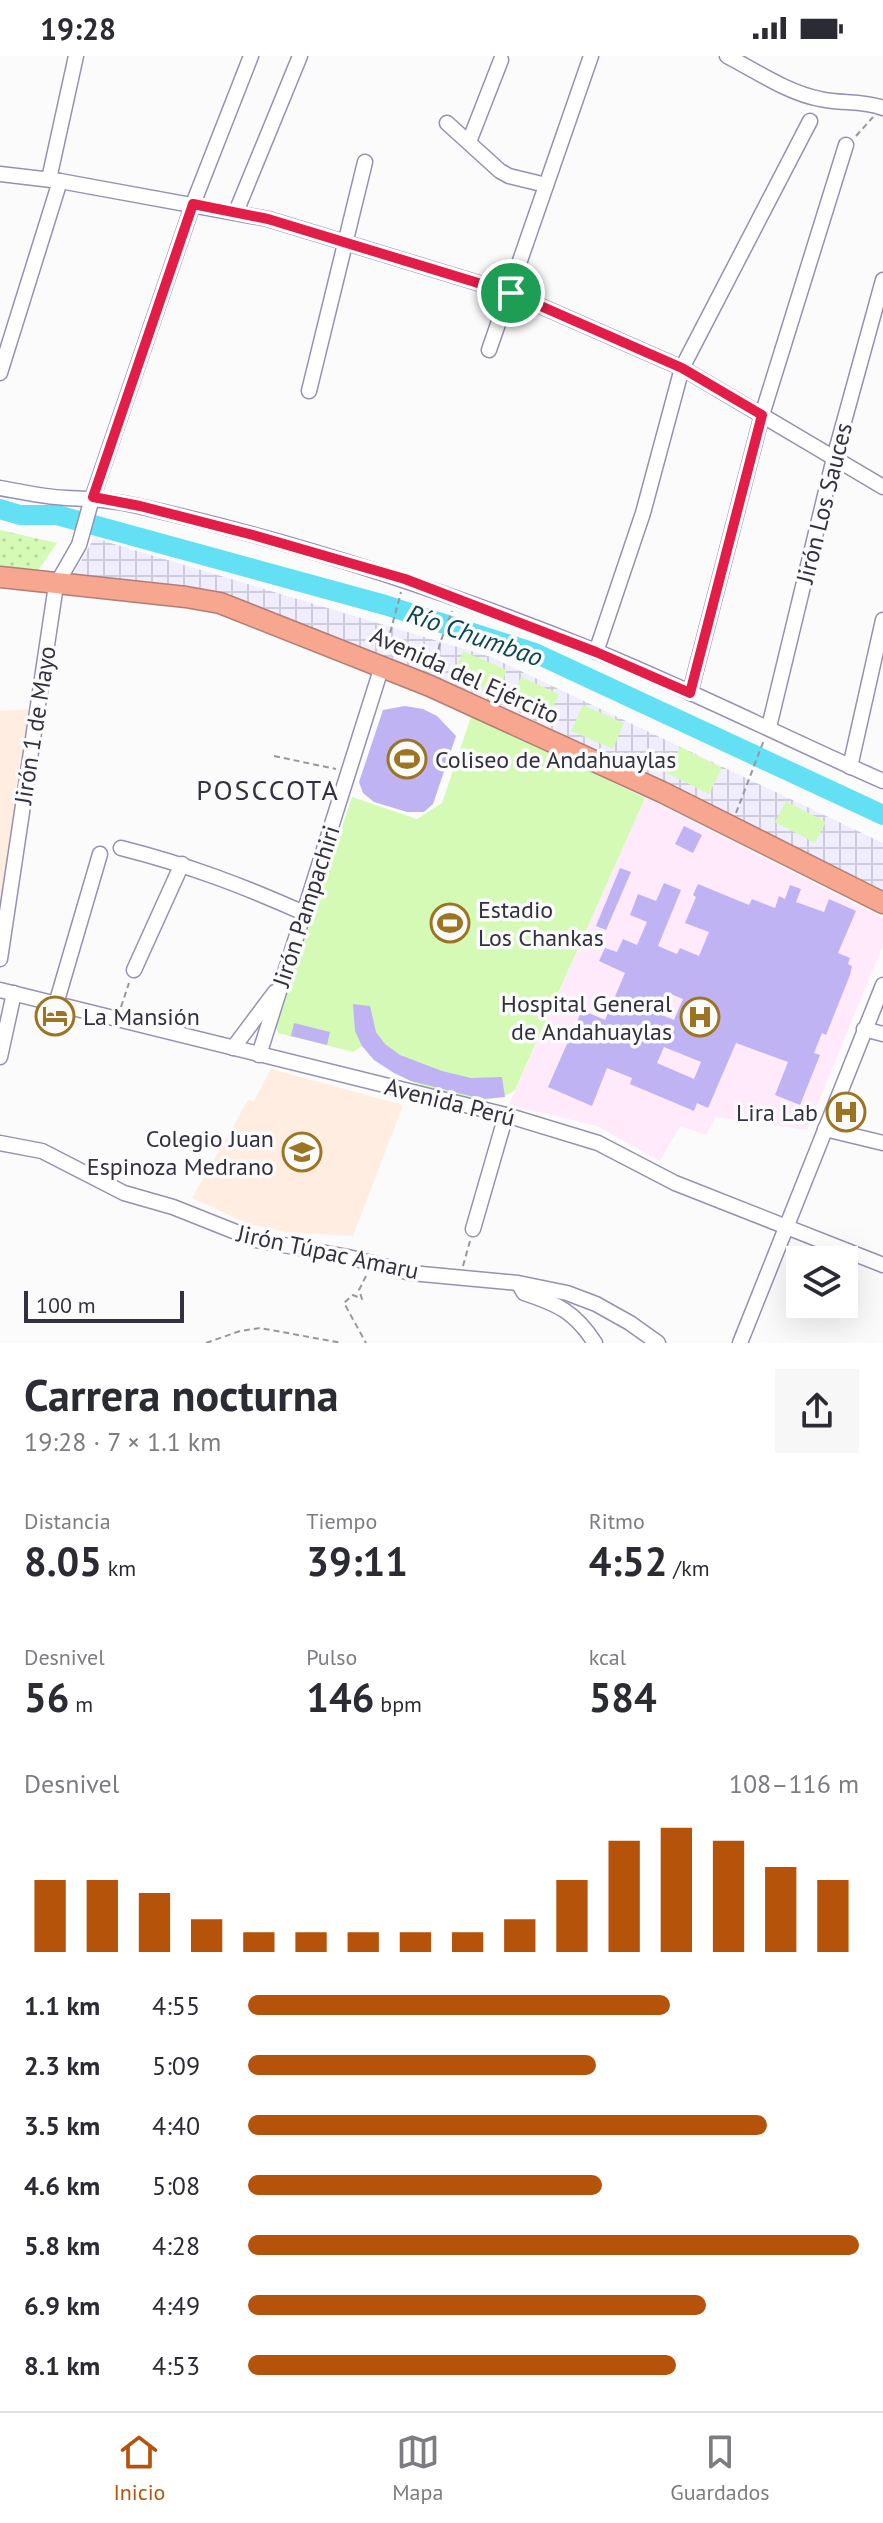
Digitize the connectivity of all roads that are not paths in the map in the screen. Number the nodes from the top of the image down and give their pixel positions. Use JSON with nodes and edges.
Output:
{"nodes":[{"id":1,"x":76,"y":56,"type":"edge"},
{"id":2,"x":251,"y":56,"type":"edge"},
{"id":3,"x":300,"y":56,"type":"edge"},
{"id":4,"x":591,"y":56,"type":"edge"},
{"id":5,"x":727,"y":56,"type":"edge"},
{"id":6,"x":501,"y":60,"type":"dead end"},
{"id":7,"x":883,"y":107,"type":"edge"},
{"id":8,"x":810,"y":121,"type":"dead end"},
{"id":9,"x":447,"y":123,"type":"dead end"},
{"id":10,"x":469,"y":142,"type":"junction"},
{"id":11,"x":846,"y":145,"type":"road end"},
{"id":12,"x":365,"y":162,"type":"dead end"},
{"id":13,"x":0,"y":174,"type":"edge"},
{"id":14,"x":54,"y":180,"type":"junction"},
{"id":15,"x":546,"y":185,"type":"junction"},
{"id":16,"x":193,"y":204,"type":"junction"},
{"id":17,"x":236,"y":212,"type":"junction"},
{"id":18,"x":346,"y":242,"type":"junction"},
{"id":19,"x":883,"y":280,"type":"edge"},
{"id":20,"x":511,"y":293,"type":"junction"},
{"id":21,"x":489,"y":350,"type":"dead end"},
{"id":22,"x":682,"y":368,"type":"junction"},
{"id":23,"x":0,"y":373,"type":"edge"},
{"id":24,"x":309,"y":391,"type":"dead end"},
{"id":25,"x":762,"y":415,"type":"junction"},
{"id":26,"x":834,"y":458,"type":"junction"},
{"id":27,"x":883,"y":487,"type":"edge"},
{"id":28,"x":0,"y":488,"type":"edge"},
{"id":29,"x":92,"y":500,"type":"junction"},
{"id":30,"x":0,"y":577,"type":"edge"},
{"id":31,"x":56,"y":585,"type":"junction"},
{"id":32,"x":883,"y":620,"type":"edge"},
{"id":33,"x":596,"y":652,"type":"junction"},
{"id":34,"x":382,"y":666,"type":"junction"},
{"id":35,"x":690,"y":693,"type":"junction"},
{"id":36,"x":769,"y":727,"type":"junction"},
{"id":37,"x":850,"y":767,"type":"junction"},
{"id":38,"x":883,"y":781,"type":"edge"},
{"id":39,"x":121,"y":848,"type":"dead end"},
{"id":40,"x":100,"y":854,"type":"dead end"},
{"id":41,"x":182,"y":864,"type":"junction"},
{"id":42,"x":883,"y":903,"type":"edge"},
{"id":43,"x":304,"y":913,"type":"junction"},
{"id":44,"x":0,"y":959,"type":"edge"},
{"id":45,"x":134,"y":970,"type":"road end"},
{"id":46,"x":282,"y":982,"type":"junction"},
{"id":47,"x":883,"y":985,"type":"edge"},
{"id":48,"x":7,"y":992,"type":"edge"},
{"id":49,"x":56,"y":1004,"type":"junction"},
{"id":50,"x":864,"y":1029,"type":"junction"},
{"id":51,"x":883,"y":1034,"type":"edge"},
{"id":52,"x":233,"y":1048,"type":"junction"},
{"id":53,"x":259,"y":1055,"type":"junction"},
{"id":54,"x":0,"y":1057,"type":"edge"},
{"id":55,"x":506,"y":1115,"type":"junction"},
{"id":56,"x":825,"y":1129,"type":"junction"},
{"id":57,"x":0,"y":1143,"type":"edge"},
{"id":58,"x":883,"y":1143,"type":"edge"},
{"id":59,"x":473,"y":1229,"type":"road end"},
{"id":60,"x":786,"y":1229,"type":"junction"},
{"id":61,"x":883,"y":1265,"type":"edge"},
{"id":62,"x":518,"y":1283,"type":"junction"},
{"id":63,"x":595,"y":1343,"type":"edge"},
{"id":64,"x":658,"y":1343,"type":"edge"},
{"id":65,"x":740,"y":1343,"type":"edge"}],
"edges":[{"from":1,"to":14,"type":"street"},
{"from":2,"to":16,"type":"street"},
{"from":3,"to":17,"type":"street"},
{"from":4,"to":15,"type":"street"},
{"from":5,"to":7,"type":"street"},
{"from":6,"to":10,"type":"street"},
{"from":8,"to":22,"type":"street"},
{"from":9,"to":10,"type":"street"},
{"from":10,"to":15,"type":"street"},
{"from":11,"to":25,"type":"street"},
{"from":12,"to":18,"type":"street"},
{"from":13,"to":14,"type":"street"},
{"from":14,"to":16,"type":"street"},
{"from":14,"to":23,"type":"street"},
{"from":15,"to":20,"type":"street"},
{"from":16,"to":17,"type":"street"},
{"from":16,"to":29,"type":"street"},
{"from":17,"to":18,"type":"street"},
{"from":18,"to":20,"type":"street"},
{"from":18,"to":24,"type":"street"},
{"from":19,"to":26,"type":"street","name":"Jirón Los Sauces"},
{"from":20,"to":21,"type":"street"},
{"from":20,"to":22,"type":"street"},
{"from":22,"to":25,"type":"street"},
{"from":22,"to":33,"type":"street"},
{"from":25,"to":26,"type":"street"},
{"from":25,"to":35,"type":"street"},
{"from":26,"to":27,"type":"street"},
{"from":26,"to":36,"type":"street","name":"Jirón Los Sauces"},
{"from":28,"to":29,"type":"street"},
{"from":29,"to":31,"type":"street"},
{"from":29,"to":33,"type":"street"},
{"from":30,"to":31,"type":"highway","name":"Avenida del Ejército"},
{"from":31,"to":34,"type":"highway","name":"Avenida del Ejército"},
{"from":31,"to":44,"type":"street","name":"Jirón 1 de Mayo"},
{"from":32,"to":37,"type":"street"},
{"from":33,"to":35,"type":"street"},
{"from":34,"to":42,"type":"highway","name":"Avenida del Ejército"},
{"from":34,"to":43,"type":"street","name":"Jirón Pampachiri"},
{"from":35,"to":36,"type":"street"},
{"from":36,"to":37,"type":"street"},
{"from":37,"to":38,"type":"street"},
{"from":39,"to":41,"type":"street"},
{"from":40,"to":49,"type":"street"},
{"from":41,"to":43,"type":"street"},
{"from":41,"to":45,"type":"street"},
{"from":43,"to":46,"type":"street","name":"Jirón Pampachiri"},
{"from":46,"to":52,"type":"street"},
{"from":46,"to":53,"type":"street","name":"Jirón Pampachiri"},
{"from":47,"to":50,"type":"street"},
{"from":48,"to":49,"type":"street","name":"Avenida Perú"},
{"from":48,"to":54,"type":"street"},
{"from":49,"to":52,"type":"street","name":"Avenida Perú"},
{"from":50,"to":51,"type":"street"},
{"from":50,"to":56,"type":"street"},
{"from":52,"to":53,"type":"street","name":"Avenida Perú"},
{"from":53,"to":55,"type":"street","name":"Avenida Perú"},
{"from":55,"to":59,"type":"street"},
{"from":55,"to":60,"type":"street","name":"Avenida Perú"},
{"from":56,"to":58,"type":"street"},
{"from":56,"to":60,"type":"street"},
{"from":57,"to":62,"type":"street","name":"Jirón Túpac Amaru"},
{"from":60,"to":61,"type":"street","name":"Avenida Perú"},
{"from":60,"to":65,"type":"street"},
{"from":62,"to":63,"type":"street"},
{"from":62,"to":64,"type":"street","name":"Jirón Túpac Amaru"}]}
